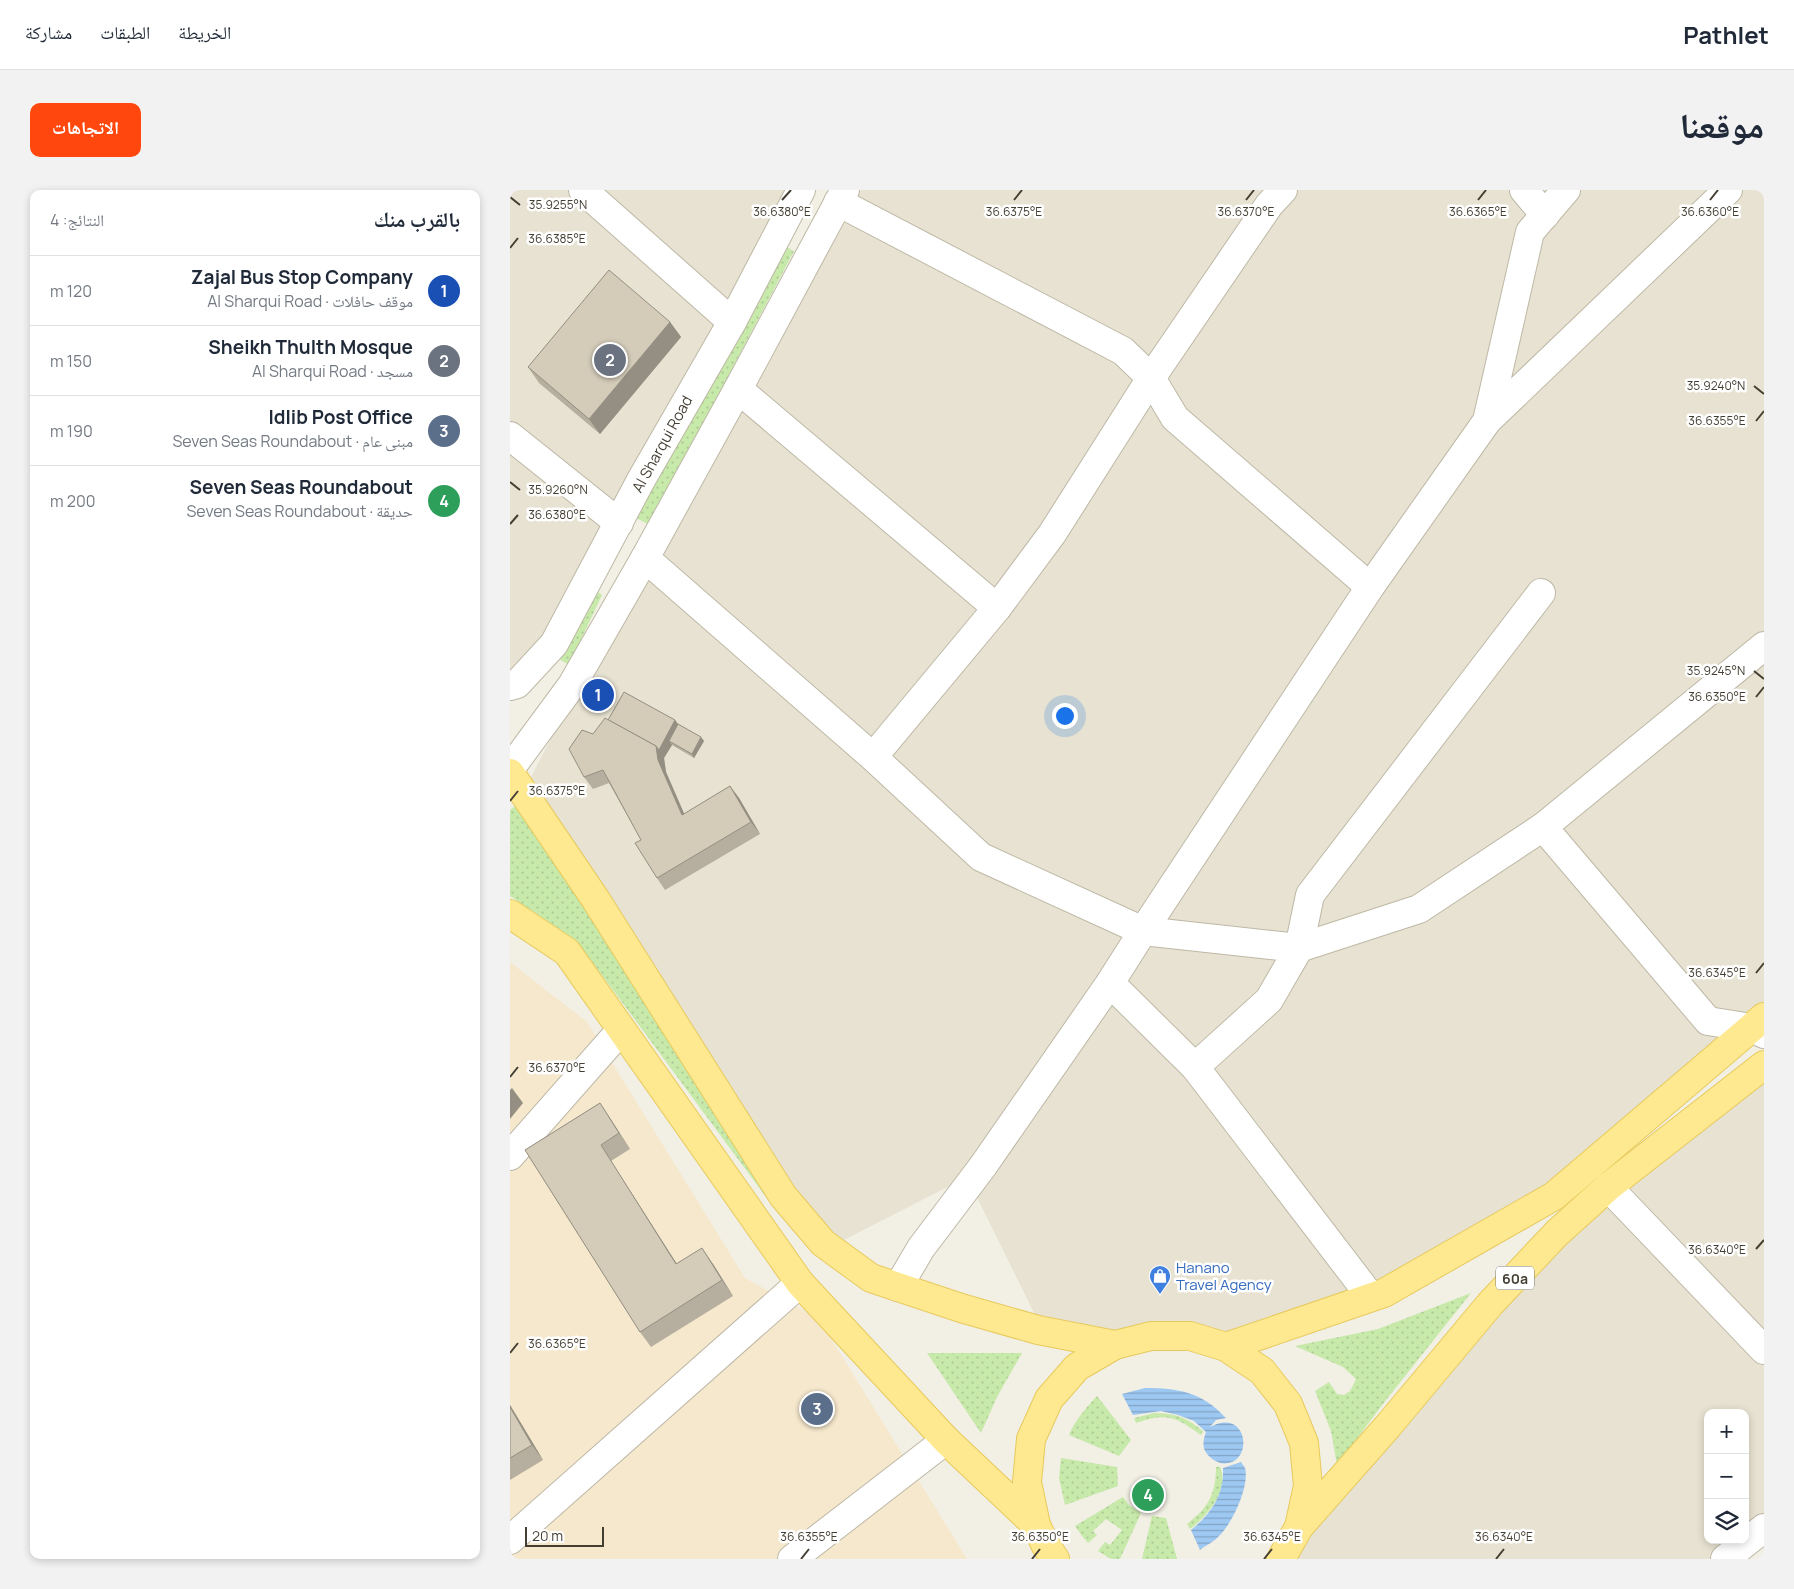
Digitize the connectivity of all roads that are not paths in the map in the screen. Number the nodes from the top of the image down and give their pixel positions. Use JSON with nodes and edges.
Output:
{"nodes":[{"id":1,"x":584,"y":190,"type":"edge"},
{"id":2,"x":802,"y":190,"type":"edge"},
{"id":3,"x":1283,"y":190,"type":"edge"},
{"id":4,"x":1524,"y":190,"type":"edge"},
{"id":5,"x":1566,"y":190,"type":"edge"},
{"id":6,"x":1728,"y":190,"type":"edge"},
{"id":7,"x":841,"y":196,"type":"edge"},
{"id":8,"x":1545,"y":215,"type":"junction"},
{"id":9,"x":732,"y":322,"type":"junction"},
{"id":10,"x":1151,"y":378,"type":"junction"},
{"id":11,"x":738,"y":389,"type":"junction"},
{"id":12,"x":1487,"y":421,"type":"junction"},
{"id":13,"x":510,"y":436,"type":"edge"},
{"id":14,"x":619,"y":523,"type":"junction"},
{"id":15,"x":645,"y":558,"type":"junction"},
{"id":16,"x":1370,"y":587,"type":"junction"},
{"id":17,"x":1542,"y":593,"type":"dead end"},
{"id":18,"x":996,"y":608,"type":"junction"},
{"id":19,"x":1764,"y":646,"type":"edge"},
{"id":20,"x":510,"y":686,"type":"edge"},
{"id":21,"x":873,"y":757,"type":"junction"},
{"id":22,"x":510,"y":769,"type":"edge"},
{"id":23,"x":510,"y":773,"type":"edge"},
{"id":24,"x":1543,"y":827,"type":"junction"},
{"id":25,"x":510,"y":914,"type":"edge"},
{"id":26,"x":1143,"y":930,"type":"junction"},
{"id":27,"x":1299,"y":948,"type":"junction"},
{"id":28,"x":1110,"y":983,"type":"junction"},
{"id":29,"x":1760,"y":1026,"type":"edge"},
{"id":30,"x":622,"y":1030,"type":"junction"},
{"id":31,"x":1764,"y":1065,"type":"edge"},
{"id":32,"x":1195,"y":1067,"type":"junction"},
{"id":33,"x":510,"y":1156,"type":"edge"},
{"id":34,"x":1608,"y":1187,"type":"junction"},
{"id":35,"x":800,"y":1283,"type":"junction"},
{"id":36,"x":898,"y":1287,"type":"junction"},
{"id":37,"x":1372,"y":1297,"type":"junction"},
{"id":38,"x":1114,"y":1345,"type":"junction"},
{"id":39,"x":1226,"y":1347,"type":"junction"},
{"id":40,"x":1764,"y":1350,"type":"edge"},
{"id":41,"x":946,"y":1440,"type":"junction"},
{"id":42,"x":1299,"y":1527,"type":"junction"},
{"id":43,"x":1764,"y":1528,"type":"edge"},
{"id":44,"x":510,"y":1540,"type":"edge"},
{"id":45,"x":1046,"y":1547,"type":"edge"},
{"id":46,"x":792,"y":1559,"type":"edge"},
{"id":47,"x":1281,"y":1559,"type":"edge"},
{"id":48,"x":1725,"y":1559,"type":"edge"}],
"edges":[{"from":1,"to":9,"type":"street"},
{"from":2,"to":9,"type":"street","name":"Al Sharqui Road"},
{"from":3,"to":10,"type":"street"},
{"from":4,"to":8,"type":"street"},
{"from":5,"to":8,"type":"street"},
{"from":6,"to":12,"type":"street"},
{"from":7,"to":10,"type":"street"},
{"from":7,"to":11,"type":"street"},
{"from":8,"to":12,"type":"street"},
{"from":9,"to":14,"type":"street","name":"Al Sharqui Road"},
{"from":10,"to":16,"type":"street"},
{"from":10,"to":18,"type":"street"},
{"from":11,"to":15,"type":"street"},
{"from":11,"to":18,"type":"street"},
{"from":12,"to":16,"type":"street"},
{"from":13,"to":14,"type":"street"},
{"from":14,"to":20,"type":"street","name":"Al Sharqui Road"},
{"from":15,"to":21,"type":"street"},
{"from":15,"to":22,"type":"street"},
{"from":16,"to":26,"type":"street"},
{"from":17,"to":27,"type":"street"},
{"from":18,"to":21,"type":"street"},
{"from":19,"to":24,"type":"street"},
{"from":21,"to":26,"type":"street"},
{"from":23,"to":36,"type":"main road"},
{"from":24,"to":27,"type":"street"},
{"from":24,"to":29,"type":"street"},
{"from":25,"to":30,"type":"main road"},
{"from":26,"to":27,"type":"street"},
{"from":26,"to":28,"type":"street"},
{"from":27,"to":32,"type":"street"},
{"from":28,"to":32,"type":"street"},
{"from":28,"to":36,"type":"street"},
{"from":29,"to":37,"type":"main road"},
{"from":30,"to":33,"type":"street"},
{"from":30,"to":35,"type":"main road"},
{"from":31,"to":34,"type":"main road","number":"60a"},
{"from":32,"to":37,"type":"street"},
{"from":34,"to":40,"type":"street"},
{"from":34,"to":42,"type":"main road","number":"60a"},
{"from":35,"to":41,"type":"main road"},
{"from":35,"to":44,"type":"street"},
{"from":36,"to":38,"type":"main road"},
{"from":37,"to":39,"type":"main road"},
{"from":38,"to":39,"type":"main road"},
{"from":38,"to":45,"type":"main road"},
{"from":39,"to":42,"type":"main road"},
{"from":41,"to":45,"type":"main road"},
{"from":41,"to":46,"type":"street"},
{"from":42,"to":47,"type":"main road"},
{"from":43,"to":48,"type":"street"}]}
